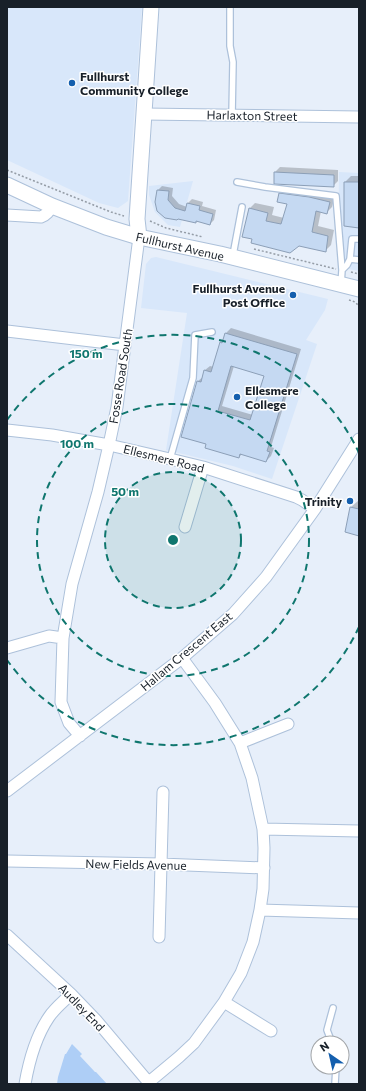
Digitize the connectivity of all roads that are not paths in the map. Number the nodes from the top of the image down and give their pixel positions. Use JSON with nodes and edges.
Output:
{"nodes":[{"id":1,"x":151,"y":7,"type":"edge"},
{"id":2,"x":230,"y":7,"type":"edge"},
{"id":3,"x":144,"y":114,"type":"junction"},
{"id":4,"x":232,"y":115,"type":"junction"},
{"id":5,"x":359,"y":117,"type":"edge"},
{"id":6,"x":237,"y":182,"type":"dead end"},
{"id":7,"x":7,"y":185,"type":"edge"},
{"id":8,"x":52,"y":206,"type":"junction"},
{"id":9,"x":242,"y":207,"type":"dead end"},
{"id":10,"x":7,"y":215,"type":"edge"},
{"id":11,"x":139,"y":237,"type":"junction"},
{"id":12,"x":359,"y":239,"type":"edge"},
{"id":13,"x":234,"y":251,"type":"junction"},
{"id":14,"x":350,"y":259,"type":"junction"},
{"id":15,"x":359,"y":260,"type":"edge"},
{"id":16,"x":342,"y":277,"type":"junction"},
{"id":17,"x":359,"y":289,"type":"edge"},
{"id":18,"x":7,"y":331,"type":"edge"},
{"id":19,"x":212,"y":332,"type":"dead end"},
{"id":20,"x":126,"y":345,"type":"junction"},
{"id":21,"x":7,"y":430,"type":"edge"},
{"id":22,"x":359,"y":439,"type":"edge"},
{"id":23,"x":109,"y":445,"type":"junction"},
{"id":24,"x":170,"y":459,"type":"junction"},
{"id":25,"x":203,"y":467,"type":"junction"},
{"id":26,"x":315,"y":509,"type":"junction"},
{"id":27,"x":185,"y":527,"type":"dead end"},
{"id":28,"x":64,"y":638,"type":"junction"},
{"id":29,"x":7,"y":648,"type":"edge"},
{"id":30,"x":182,"y":658,"type":"junction"},
{"id":31,"x":288,"y":724,"type":"dead end"},
{"id":32,"x":80,"y":736,"type":"junction"},
{"id":33,"x":240,"y":743,"type":"junction"},
{"id":34,"x":7,"y":791,"type":"edge"},
{"id":35,"x":163,"y":792,"type":"dead end"},
{"id":36,"x":263,"y":829,"type":"junction"},
{"id":37,"x":359,"y":831,"type":"edge"},
{"id":38,"x":7,"y":861,"type":"edge"},
{"id":39,"x":161,"y":864,"type":"junction"},
{"id":40,"x":264,"y":868,"type":"junction"},
{"id":41,"x":260,"y":910,"type":"junction"},
{"id":42,"x":359,"y":913,"type":"edge"},
{"id":43,"x":7,"y":935,"type":"edge"},
{"id":44,"x":159,"y":937,"type":"dead end"},
{"id":45,"x":71,"y":994,"type":"junction"},
{"id":46,"x":224,"y":1002,"type":"junction"},
{"id":47,"x":333,"y":1008,"type":"dead end"},
{"id":48,"x":271,"y":1031,"type":"dead end"},
{"id":49,"x":329,"y":1035,"type":"edge"},
{"id":50,"x":150,"y":1083,"type":"edge"},
{"id":51,"x":25,"y":1084,"type":"edge"}],
"edges":[{"from":1,"to":3,"type":"street","name":"Fosse Road South"},
{"from":2,"to":4,"type":"lane"},
{"from":3,"to":4,"type":"street","name":"Harlaxton Street"},
{"from":3,"to":11,"type":"street","name":"Fosse Road South"},
{"from":4,"to":5,"type":"street","name":"Harlaxton Street"},
{"from":6,"to":16,"type":"lane"},
{"from":7,"to":8,"type":"street","name":"Fullhurst Avenue"},
{"from":8,"to":10,"type":"street"},
{"from":8,"to":11,"type":"street","name":"Fullhurst Avenue"},
{"from":9,"to":13,"type":"lane"},
{"from":11,"to":13,"type":"street","name":"Fullhurst Avenue"},
{"from":11,"to":20,"type":"street","name":"Fosse Road South"},
{"from":12,"to":14,"type":"lane"},
{"from":13,"to":16,"type":"street","name":"Fullhurst Avenue"},
{"from":14,"to":15,"type":"lane"},
{"from":14,"to":16,"type":"lane"},
{"from":16,"to":17,"type":"street","name":"Fullhurst Avenue"},
{"from":18,"to":20,"type":"street"},
{"from":19,"to":24,"type":"lane"},
{"from":20,"to":23,"type":"street","name":"Fosse Road South"},
{"from":21,"to":23,"type":"street","name":"Ellesmere Road"},
{"from":22,"to":26,"type":"street","name":"Hallam Crescent East"},
{"from":23,"to":24,"type":"street","name":"Ellesmere Road"},
{"from":23,"to":28,"type":"street","name":"Fosse Road South"},
{"from":24,"to":25,"type":"street","name":"Ellesmere Road"},
{"from":25,"to":26,"type":"street","name":"Ellesmere Road"},
{"from":25,"to":27,"type":"street"},
{"from":26,"to":30,"type":"street","name":"Hallam Crescent East"},
{"from":28,"to":29,"type":"street"},
{"from":28,"to":32,"type":"street","name":"Fosse Road South"},
{"from":30,"to":32,"type":"street","name":"Hallam Crescent East"},
{"from":30,"to":33,"type":"street"},
{"from":31,"to":33,"type":"street"},
{"from":32,"to":34,"type":"street","name":"Hallam Crescent East"},
{"from":33,"to":36,"type":"street"},
{"from":35,"to":39,"type":"street"},
{"from":36,"to":37,"type":"street"},
{"from":36,"to":40,"type":"street"},
{"from":38,"to":39,"type":"street","name":"New Fields Avenue"},
{"from":39,"to":40,"type":"street","name":"New Fields Avenue"},
{"from":39,"to":44,"type":"street"},
{"from":40,"to":41,"type":"street"},
{"from":41,"to":42,"type":"street"},
{"from":41,"to":46,"type":"street"},
{"from":43,"to":45,"type":"street","name":"Audley End"},
{"from":45,"to":50,"type":"street","name":"Audley End"},
{"from":45,"to":51,"type":"street"},
{"from":46,"to":48,"type":"street"},
{"from":46,"to":50,"type":"street"},
{"from":47,"to":49,"type":"lane"}]}
